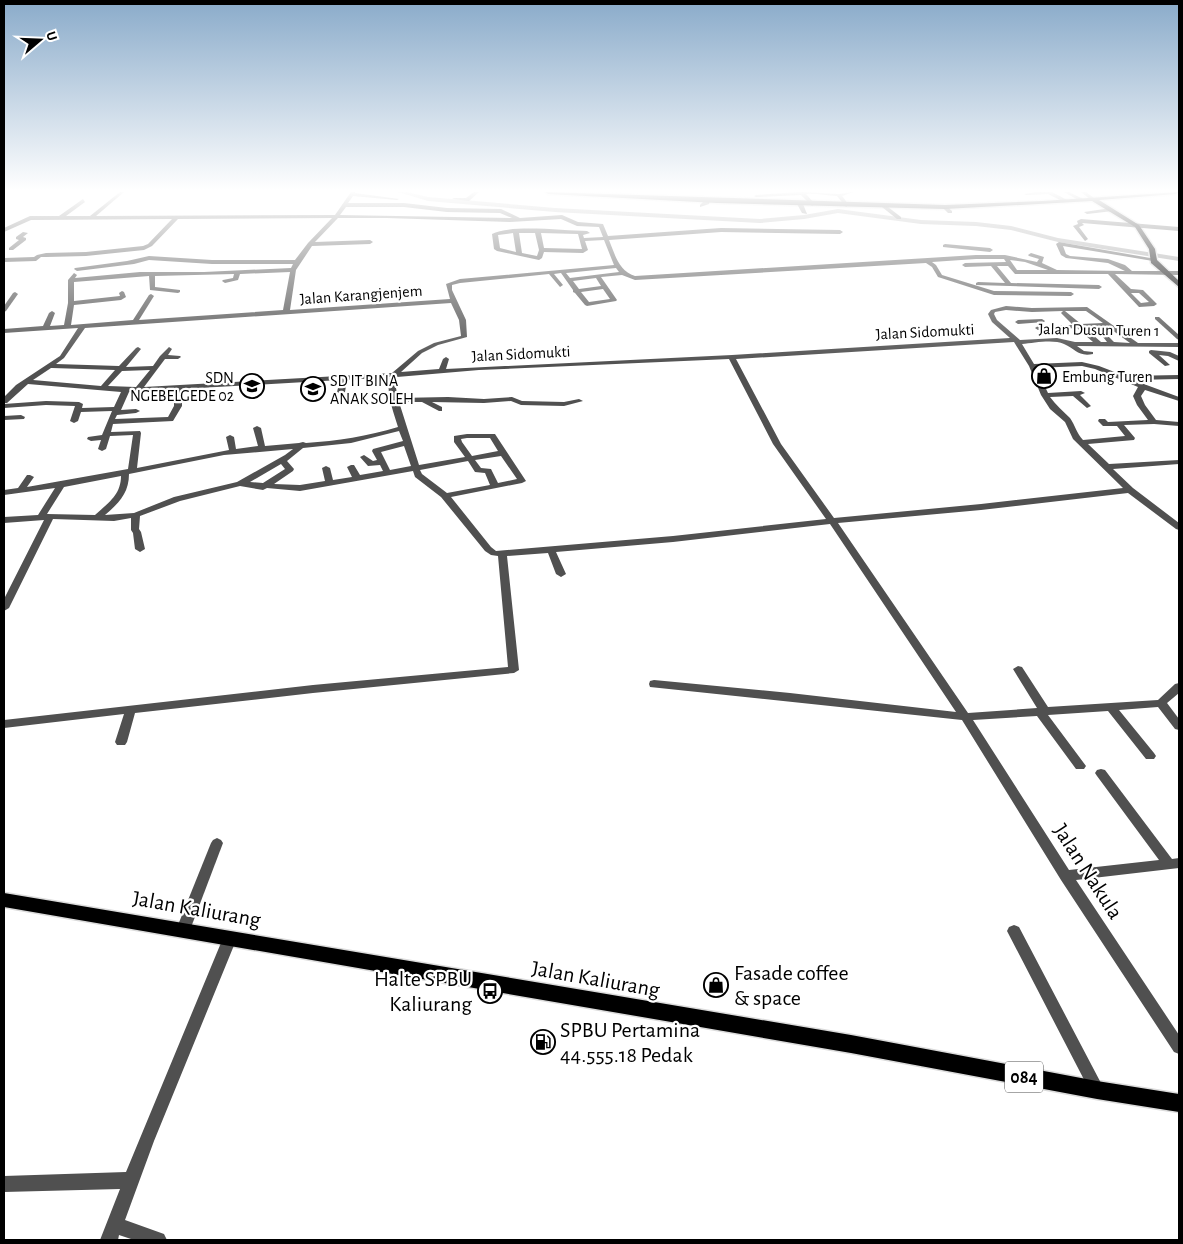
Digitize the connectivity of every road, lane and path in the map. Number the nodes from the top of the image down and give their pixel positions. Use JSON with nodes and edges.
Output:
{"nodes":[{"id":1,"x":117,"y":250,"type":"edge"},
{"id":2,"x":306,"y":250,"type":"edge"},
{"id":3,"x":501,"y":250,"type":"edge"},
{"id":4,"x":519,"y":250,"type":"edge"},
{"id":5,"x":542,"y":250,"type":"edge"},
{"id":6,"x":611,"y":250,"type":"edge"},
{"id":7,"x":981,"y":250,"type":"edge"},
{"id":8,"x":993,"y":250,"type":"edge"},
{"id":9,"x":1062,"y":250,"type":"edge"},
{"id":10,"x":1100,"y":250,"type":"edge"},
{"id":11,"x":1152,"y":250,"type":"edge"},
{"id":12,"x":86,"y":254,"type":"junction"},
{"id":13,"x":1031,"y":254,"type":"dead end"},
{"id":14,"x":520,"y":255,"type":"junction"},
{"id":15,"x":982,"y":257,"type":"junction"},
{"id":16,"x":1004,"y":257,"type":"junction"},
{"id":17,"x":953,"y":258,"type":"junction"},
{"id":18,"x":1153,"y":258,"type":"junction"},
{"id":19,"x":4,"y":260,"type":"edge"},
{"id":20,"x":927,"y":261,"type":"junction"},
{"id":21,"x":129,"y":262,"type":"junction"},
{"id":22,"x":297,"y":262,"type":"junction"},
{"id":23,"x":992,"y":264,"type":"junction"},
{"id":24,"x":1009,"y":264,"type":"junction"},
{"id":25,"x":1039,"y":264,"type":"junction"},
{"id":26,"x":1103,"y":264,"type":"dead end"},
{"id":27,"x":1122,"y":264,"type":"junction"},
{"id":28,"x":965,"y":265,"type":"junction"},
{"id":29,"x":1016,"y":265,"type":"dead end"},
{"id":30,"x":617,"y":266,"type":"junction"},
{"id":31,"x":77,"y":269,"type":"junction"},
{"id":32,"x":293,"y":270,"type":"junction"},
{"id":33,"x":562,"y":271,"type":"junction"},
{"id":34,"x":550,"y":272,"type":"junction"},
{"id":35,"x":1023,"y":272,"type":"junction"},
{"id":36,"x":1056,"y":272,"type":"junction"},
{"id":37,"x":1108,"y":272,"type":"junction"},
{"id":38,"x":1130,"y":272,"type":"junction"},
{"id":39,"x":238,"y":273,"type":"junction"},
{"id":40,"x":1165,"y":273,"type":"junction"},
{"id":41,"x":1179,"y":273,"type":"edge"},
{"id":42,"x":625,"y":275,"type":"junction"},
{"id":43,"x":153,"y":276,"type":"junction"},
{"id":44,"x":598,"y":278,"type":"junction"},
{"id":45,"x":1004,"y":278,"type":"junction"},
{"id":46,"x":71,"y":280,"type":"junction"},
{"id":47,"x":568,"y":280,"type":"junction"},
{"id":48,"x":225,"y":281,"type":"dead end"},
{"id":49,"x":969,"y":284,"type":"junction"},
{"id":50,"x":1008,"y":284,"type":"junction"},
{"id":51,"x":1024,"y":284,"type":"junction"},
{"id":52,"x":560,"y":285,"type":"dead end"},
{"id":53,"x":1066,"y":285,"type":"junction"},
{"id":54,"x":1179,"y":285,"type":"edge"},
{"id":55,"x":605,"y":287,"type":"junction"},
{"id":56,"x":1100,"y":287,"type":"dead end"},
{"id":57,"x":178,"y":290,"type":"dead end"},
{"id":58,"x":1129,"y":290,"type":"junction"},
{"id":59,"x":576,"y":291,"type":"junction"},
{"id":60,"x":122,"y":292,"type":"dead end"},
{"id":61,"x":1032,"y":293,"type":"junction"},
{"id":62,"x":15,"y":294,"type":"dead end"},
{"id":63,"x":1071,"y":294,"type":"junction"},
{"id":64,"x":98,"y":295,"type":"dead end"},
{"id":65,"x":151,"y":296,"type":"dead end"},
{"id":66,"x":1077,"y":300,"type":"dead end"},
{"id":67,"x":71,"y":301,"type":"junction"},
{"id":68,"x":454,"y":301,"type":"junction"},
{"id":69,"x":373,"y":306,"type":"junction"},
{"id":70,"x":4,"y":310,"type":"edge"},
{"id":71,"x":1032,"y":310,"type":"junction"},
{"id":72,"x":52,"y":313,"type":"dead end"},
{"id":73,"x":286,"y":313,"type":"junction"},
{"id":74,"x":1064,"y":313,"type":"dead end"},
{"id":75,"x":373,"y":315,"type":"dead end"},
{"id":76,"x":1157,"y":318,"type":"dead end"},
{"id":77,"x":134,"y":322,"type":"junction"},
{"id":78,"x":1018,"y":322,"type":"dead end"},
{"id":79,"x":1109,"y":325,"type":"junction"},
{"id":80,"x":1079,"y":326,"type":"junction"},
{"id":81,"x":67,"y":327,"type":"junction"},
{"id":82,"x":82,"y":327,"type":"junction"},
{"id":83,"x":46,"y":328,"type":"junction"},
{"id":84,"x":4,"y":331,"type":"edge"},
{"id":85,"x":1103,"y":333,"type":"dead end"},
{"id":86,"x":1178,"y":336,"type":"edge"},
{"id":87,"x":1016,"y":341,"type":"junction"},
{"id":88,"x":1044,"y":341,"type":"junction"},
{"id":89,"x":1068,"y":344,"type":"junction"},
{"id":90,"x":1105,"y":344,"type":"junction"},
{"id":91,"x":1135,"y":344,"type":"junction"},
{"id":92,"x":1179,"y":345,"type":"edge"},
{"id":93,"x":169,"y":349,"type":"dead end"},
{"id":94,"x":138,"y":350,"type":"dead end"},
{"id":95,"x":1138,"y":352,"type":"dead end"},
{"id":96,"x":1151,"y":352,"type":"junction"},
{"id":97,"x":1116,"y":353,"type":"dead end"},
{"id":98,"x":162,"y":357,"type":"junction"},
{"id":99,"x":178,"y":357,"type":"dead end"},
{"id":100,"x":732,"y":357,"type":"junction"},
{"id":101,"x":446,"y":359,"type":"dead end"},
{"id":102,"x":1179,"y":359,"type":"edge"},
{"id":103,"x":1167,"y":365,"type":"dead end"},
{"id":104,"x":52,"y":366,"type":"junction"},
{"id":105,"x":1032,"y":366,"type":"junction"},
{"id":106,"x":1097,"y":367,"type":"junction"},
{"id":107,"x":155,"y":368,"type":"junction"},
{"id":108,"x":122,"y":369,"type":"junction"},
{"id":109,"x":441,"y":372,"type":"junction"},
{"id":110,"x":394,"y":375,"type":"junction"},
{"id":111,"x":1179,"y":376,"type":"edge"},
{"id":112,"x":344,"y":377,"type":"junction"},
{"id":113,"x":1123,"y":378,"type":"junction"},
{"id":114,"x":1146,"y":378,"type":"junction"},
{"id":115,"x":28,"y":382,"type":"junction"},
{"id":116,"x":178,"y":386,"type":"junction"},
{"id":117,"x":139,"y":388,"type":"junction"},
{"id":118,"x":1145,"y":388,"type":"junction"},
{"id":119,"x":102,"y":389,"type":"junction"},
{"id":120,"x":126,"y":390,"type":"junction"},
{"id":121,"x":1154,"y":390,"type":"junction"},
{"id":122,"x":341,"y":392,"type":"dead end"},
{"id":123,"x":55,"y":394,"type":"junction"},
{"id":124,"x":1045,"y":395,"type":"junction"},
{"id":125,"x":423,"y":399,"type":"junction"},
{"id":126,"x":1179,"y":399,"type":"edge"},
{"id":127,"x":395,"y":400,"type":"junction"},
{"id":128,"x":4,"y":401,"type":"edge"},
{"id":129,"x":579,"y":401,"type":"dead end"},
{"id":130,"x":4,"y":406,"type":"edge"},
{"id":131,"x":1087,"y":406,"type":"dead end"},
{"id":132,"x":439,"y":409,"type":"dead end"},
{"id":133,"x":78,"y":410,"type":"junction"},
{"id":134,"x":117,"y":411,"type":"junction"},
{"id":135,"x":136,"y":411,"type":"dead end"},
{"id":136,"x":4,"y":418,"type":"edge"},
{"id":137,"x":74,"y":421,"type":"dead end"},
{"id":138,"x":1102,"y":421,"type":"dead end"},
{"id":139,"x":110,"y":422,"type":"junction"},
{"id":140,"x":1154,"y":422,"type":"junction"},
{"id":141,"x":4,"y":424,"type":"edge"},
{"id":142,"x":1119,"y":424,"type":"junction"},
{"id":143,"x":1179,"y":424,"type":"edge"},
{"id":144,"x":257,"y":428,"type":"dead end"},
{"id":145,"x":403,"y":428,"type":"junction"},
{"id":146,"x":106,"y":435,"type":"junction"},
{"id":147,"x":230,"y":437,"type":"dead end"},
{"id":148,"x":91,"y":439,"type":"dead end"},
{"id":149,"x":1082,"y":442,"type":"junction"},
{"id":150,"x":406,"y":443,"type":"junction"},
{"id":151,"x":303,"y":444,"type":"junction"},
{"id":152,"x":262,"y":448,"type":"junction"},
{"id":153,"x":102,"y":449,"type":"dead end"},
{"id":154,"x":233,"y":452,"type":"junction"},
{"id":155,"x":503,"y":453,"type":"junction"},
{"id":156,"x":364,"y":458,"type":"dead end"},
{"id":157,"x":471,"y":459,"type":"junction"},
{"id":158,"x":282,"y":461,"type":"junction"},
{"id":159,"x":382,"y":462,"type":"junction"},
{"id":160,"x":1179,"y":462,"type":"edge"},
{"id":161,"x":350,"y":467,"type":"dead end"},
{"id":162,"x":1106,"y":467,"type":"junction"},
{"id":163,"x":326,"y":468,"type":"dead end"},
{"id":164,"x":414,"y":468,"type":"junction"},
{"id":165,"x":129,"y":473,"type":"junction"},
{"id":166,"x":388,"y":473,"type":"junction"},
{"id":167,"x":30,"y":477,"type":"dead end"},
{"id":168,"x":358,"y":478,"type":"junction"},
{"id":169,"x":330,"y":483,"type":"junction"},
{"id":170,"x":240,"y":484,"type":"junction"},
{"id":171,"x":61,"y":486,"type":"junction"},
{"id":172,"x":263,"y":486,"type":"junction"},
{"id":173,"x":495,"y":486,"type":"junction"},
{"id":174,"x":21,"y":490,"type":"junction"},
{"id":175,"x":1130,"y":490,"type":"junction"},
{"id":176,"x":4,"y":492,"type":"edge"},
{"id":177,"x":445,"y":496,"type":"junction"},
{"id":178,"x":136,"y":515,"type":"junction"},
{"id":179,"x":46,"y":517,"type":"junction"},
{"id":180,"x":98,"y":517,"type":"junction"},
{"id":181,"x":4,"y":520,"type":"edge"},
{"id":182,"x":832,"y":521,"type":"junction"},
{"id":183,"x":1178,"y":524,"type":"edge"},
{"id":184,"x":140,"y":549,"type":"dead end"},
{"id":185,"x":551,"y":550,"type":"junction"},
{"id":186,"x":502,"y":554,"type":"junction"},
{"id":187,"x":560,"y":574,"type":"dead end"},
{"id":188,"x":4,"y":605,"type":"edge"},
{"id":189,"x":1018,"y":668,"type":"dead end"},
{"id":190,"x":654,"y":684,"type":"dead end"},
{"id":191,"x":1179,"y":687,"type":"edge"},
{"id":192,"x":1161,"y":702,"type":"junction"},
{"id":193,"x":1112,"y":707,"type":"junction"},
{"id":194,"x":134,"y":709,"type":"junction"},
{"id":195,"x":1043,"y":712,"type":"junction"},
{"id":196,"x":1176,"y":716,"type":"edge"},
{"id":197,"x":965,"y":717,"type":"junction"},
{"id":198,"x":4,"y":724,"type":"edge"},
{"id":199,"x":1179,"y":726,"type":"edge"},
{"id":200,"x":124,"y":742,"type":"dead end"},
{"id":201,"x":1150,"y":756,"type":"dead end"},
{"id":202,"x":1080,"y":766,"type":"dead end"},
{"id":203,"x":1101,"y":773,"type":"dead end"},
{"id":204,"x":216,"y":843,"type":"dead end"},
{"id":205,"x":1174,"y":864,"type":"edge"},
{"id":206,"x":1066,"y":876,"type":"junction"},
{"id":207,"x":4,"y":900,"type":"edge"},
{"id":208,"x":183,"y":930,"type":"junction"},
{"id":209,"x":1014,"y":931,"type":"dead end"},
{"id":210,"x":230,"y":938,"type":"junction"},
{"id":211,"x":1179,"y":1046,"type":"edge"},
{"id":212,"x":1097,"y":1090,"type":"junction"},
{"id":213,"x":1179,"y":1104,"type":"edge"},
{"id":214,"x":132,"y":1180,"type":"junction"},
{"id":215,"x":4,"y":1184,"type":"edge"},
{"id":216,"x":112,"y":1233,"type":"edge"},
{"id":217,"x":158,"y":1240,"type":"edge"}],
"edges":[{"from":1,"to":12,"type":"street"},
{"from":2,"to":22,"type":"street"},
{"from":3,"to":14,"type":"street"},
{"from":4,"to":14,"type":"street"},
{"from":5,"to":14,"type":"street"},
{"from":6,"to":30,"type":"street"},
{"from":7,"to":15,"type":"street"},
{"from":8,"to":16,"type":"street"},
{"from":9,"to":27,"type":"street"},
{"from":10,"to":18,"type":"street"},
{"from":11,"to":18,"type":"main road"},
{"from":12,"to":19,"type":"street"},
{"from":12,"to":31,"type":"street"},
{"from":13,"to":25,"type":"street"},
{"from":15,"to":16,"type":"street"},
{"from":15,"to":17,"type":"street"},
{"from":16,"to":24,"type":"street"},
{"from":16,"to":25,"type":"street"},
{"from":17,"to":20,"type":"street"},
{"from":17,"to":28,"type":"street"},
{"from":18,"to":40,"type":"main road"},
{"from":20,"to":42,"type":"street"},
{"from":20,"to":49,"type":"street"},
{"from":21,"to":22,"type":"street"},
{"from":21,"to":31,"type":"street"},
{"from":21,"to":43,"type":"street"},
{"from":22,"to":32,"type":"street"},
{"from":23,"to":24,"type":"street"},
{"from":23,"to":28,"type":"street"},
{"from":23,"to":45,"type":"street"},
{"from":24,"to":35,"type":"street"},
{"from":25,"to":36,"type":"street"},
{"from":26,"to":27,"type":"street"},
{"from":27,"to":38,"type":"street"},
{"from":28,"to":45,"type":"street"},
{"from":29,"to":35,"type":"street"},
{"from":30,"to":33,"type":"street","name":"Jalan Karangjenjem"},
{"from":30,"to":42,"type":"street"},
{"from":31,"to":46,"type":"street"},
{"from":32,"to":39,"type":"street"},
{"from":32,"to":73,"type":"street"},
{"from":33,"to":34,"type":"street","name":"Jalan Karangjenjem"},
{"from":33,"to":47,"type":"street"},
{"from":34,"to":52,"type":"street"},
{"from":34,"to":68,"type":"street","name":"Jalan Karangjenjem"},
{"from":35,"to":36,"type":"street"},
{"from":36,"to":37,"type":"street"},
{"from":36,"to":53,"type":"street"},
{"from":37,"to":38,"type":"street"},
{"from":37,"to":58,"type":"street"},
{"from":38,"to":40,"type":"street"},
{"from":39,"to":43,"type":"street"},
{"from":39,"to":48,"type":"street"},
{"from":40,"to":41,"type":"street"},
{"from":40,"to":54,"type":"main road"},
{"from":42,"to":44,"type":"street"},
{"from":43,"to":46,"type":"street"},
{"from":43,"to":57,"type":"street"},
{"from":44,"to":47,"type":"street"},
{"from":44,"to":55,"type":"street"},
{"from":45,"to":50,"type":"street"},
{"from":46,"to":67,"type":"street"},
{"from":47,"to":59,"type":"street"},
{"from":49,"to":50,"type":"street"},
{"from":49,"to":61,"type":"street"},
{"from":50,"to":51,"type":"street"},
{"from":51,"to":53,"type":"street"},
{"from":51,"to":61,"type":"street"},
{"from":53,"to":56,"type":"street"},
{"from":53,"to":63,"type":"street"},
{"from":55,"to":59,"type":"street"},
{"from":55,"to":59,"type":"street"},
{"from":58,"to":58,"type":"street"},
{"from":60,"to":67,"type":"street"},
{"from":61,"to":63,"type":"street"},
{"from":62,"to":70,"type":"street"},
{"from":63,"to":66,"type":"street"},
{"from":64,"to":67,"type":"street"},
{"from":65,"to":77,"type":"street"},
{"from":67,"to":81,"type":"street"},
{"from":68,"to":69,"type":"street","name":"Jalan Karangjenjem"},
{"from":68,"to":110,"type":"street"},
{"from":69,"to":73,"type":"street","name":"Jalan Karangjenjem"},
{"from":69,"to":75,"type":"street"},
{"from":71,"to":78,"type":"street"},
{"from":71,"to":79,"type":"street"},
{"from":71,"to":87,"type":"street"},
{"from":72,"to":83,"type":"street"},
{"from":73,"to":77,"type":"street","name":"Jalan Karangjenjem"},
{"from":74,"to":80,"type":"street"},
{"from":76,"to":86,"type":"street"},
{"from":77,"to":82,"type":"street","name":"Jalan Karangjenjem"},
{"from":79,"to":80,"type":"street"},
{"from":79,"to":91,"type":"street"},
{"from":80,"to":88,"type":"street"},
{"from":80,"to":90,"type":"street"},
{"from":81,"to":82,"type":"street","name":"Jalan Karangjenjem"},
{"from":81,"to":83,"type":"street","name":"Jalan Karangjenjem"},
{"from":82,"to":104,"type":"street"},
{"from":83,"to":84,"type":"street","name":"Jalan Karangjenjem"},
{"from":85,"to":90,"type":"street"},
{"from":87,"to":88,"type":"street","name":"Jalan Dusun Turen 1"},
{"from":87,"to":100,"type":"street","name":"Jalan Sidomukti"},
{"from":87,"to":105,"type":"street"},
{"from":88,"to":89,"type":"street","name":"Jalan Dusun Turen 1"},
{"from":89,"to":90,"type":"street","name":"Jalan Dusun Turen 1"},
{"from":89,"to":106,"type":"street"},
{"from":90,"to":91,"type":"street","name":"Jalan Dusun Turen 1"},
{"from":90,"to":97,"type":"street"},
{"from":91,"to":92,"type":"street","name":"Jalan Dusun Turen 1"},
{"from":91,"to":95,"type":"street"},
{"from":91,"to":96,"type":"street"},
{"from":93,"to":98,"type":"street"},
{"from":94,"to":108,"type":"street"},
{"from":96,"to":102,"type":"street"},
{"from":96,"to":103,"type":"street"},
{"from":98,"to":99,"type":"street"},
{"from":98,"to":107,"type":"street"},
{"from":100,"to":109,"type":"street","name":"Jalan Sidomukti"},
{"from":100,"to":182,"type":"street","name":"Jalan Nakula"},
{"from":101,"to":109,"type":"street"},
{"from":104,"to":108,"type":"street"},
{"from":104,"to":115,"type":"street"},
{"from":105,"to":106,"type":"street"},
{"from":105,"to":124,"type":"street"},
{"from":106,"to":113,"type":"street"},
{"from":107,"to":108,"type":"street"},
{"from":107,"to":117,"type":"street"},
{"from":108,"to":119,"type":"street"},
{"from":109,"to":110,"type":"street","name":"Jalan Sidomukti"},
{"from":110,"to":112,"type":"street","name":"Jalan Sidomukti"},
{"from":110,"to":127,"type":"street"},
{"from":111,"to":114,"type":"street"},
{"from":112,"to":116,"type":"street","name":"Jalan Sidomukti"},
{"from":112,"to":122,"type":"street"},
{"from":113,"to":114,"type":"street"},
{"from":113,"to":118,"type":"street"},
{"from":114,"to":121,"type":"street"},
{"from":115,"to":123,"type":"street","name":"Jalan Sidomukti"},
{"from":115,"to":128,"type":"street"},
{"from":116,"to":117,"type":"street","name":"Jalan Sidomukti"},
{"from":116,"to":139,"type":"street"},
{"from":117,"to":120,"type":"street","name":"Jalan Sidomukti"},
{"from":118,"to":121,"type":"street"},
{"from":118,"to":140,"type":"street"},
{"from":119,"to":120,"type":"street","name":"Jalan Sidomukti"},
{"from":119,"to":123,"type":"street","name":"Jalan Sidomukti"},
{"from":120,"to":134,"type":"street"},
{"from":121,"to":126,"type":"street"},
{"from":123,"to":130,"type":"street"},
{"from":123,"to":133,"type":"street"},
{"from":124,"to":131,"type":"street"},
{"from":124,"to":149,"type":"street"},
{"from":125,"to":127,"type":"street"},
{"from":125,"to":129,"type":"street"},
{"from":125,"to":132,"type":"street"},
{"from":127,"to":145,"type":"street"},
{"from":133,"to":134,"type":"street"},
{"from":133,"to":137,"type":"street"},
{"from":134,"to":135,"type":"street"},
{"from":134,"to":139,"type":"street"},
{"from":136,"to":141,"type":"street"},
{"from":138,"to":142,"type":"street"},
{"from":139,"to":146,"type":"street"},
{"from":140,"to":142,"type":"street"},
{"from":140,"to":143,"type":"street"},
{"from":142,"to":149,"type":"street"},
{"from":144,"to":152,"type":"street"},
{"from":145,"to":150,"type":"street"},
{"from":145,"to":151,"type":"street"},
{"from":146,"to":148,"type":"street"},
{"from":146,"to":153,"type":"street"},
{"from":146,"to":165,"type":"street"},
{"from":147,"to":154,"type":"street"},
{"from":149,"to":162,"type":"street"},
{"from":150,"to":159,"type":"street"},
{"from":150,"to":164,"type":"street"},
{"from":151,"to":152,"type":"street"},
{"from":151,"to":158,"type":"street"},
{"from":152,"to":154,"type":"street"},
{"from":154,"to":165,"type":"street"},
{"from":155,"to":157,"type":"street"},
{"from":155,"to":157,"type":"street"},
{"from":155,"to":173,"type":"street"},
{"from":156,"to":159,"type":"street"},
{"from":157,"to":164,"type":"street"},
{"from":157,"to":173,"type":"street"},
{"from":158,"to":170,"type":"street"},
{"from":158,"to":172,"type":"street"},
{"from":159,"to":166,"type":"street"},
{"from":160,"to":162,"type":"street"},
{"from":161,"to":168,"type":"street"},
{"from":162,"to":175,"type":"street"},
{"from":163,"to":169,"type":"street"},
{"from":164,"to":166,"type":"street"},
{"from":164,"to":177,"type":"street"},
{"from":165,"to":171,"type":"street"},
{"from":165,"to":180,"type":"street"},
{"from":166,"to":168,"type":"street"},
{"from":167,"to":174,"type":"street"},
{"from":168,"to":169,"type":"street"},
{"from":169,"to":172,"type":"street"},
{"from":170,"to":172,"type":"street"},
{"from":170,"to":178,"type":"street"},
{"from":171,"to":174,"type":"street"},
{"from":171,"to":179,"type":"street"},
{"from":173,"to":177,"type":"street"},
{"from":174,"to":176,"type":"street"},
{"from":175,"to":182,"type":"street"},
{"from":175,"to":183,"type":"street"},
{"from":177,"to":186,"type":"street"},
{"from":178,"to":180,"type":"street"},
{"from":178,"to":184,"type":"street"},
{"from":179,"to":180,"type":"street"},
{"from":179,"to":181,"type":"street"},
{"from":179,"to":188,"type":"street"},
{"from":182,"to":185,"type":"street"},
{"from":182,"to":197,"type":"street","name":"Jalan Nakula"},
{"from":185,"to":186,"type":"street"},
{"from":185,"to":187,"type":"street"},
{"from":186,"to":194,"type":"street"},
{"from":189,"to":195,"type":"street"},
{"from":190,"to":197,"type":"street"},
{"from":191,"to":192,"type":"street"},
{"from":192,"to":193,"type":"street"},
{"from":192,"to":196,"type":"street"},
{"from":193,"to":195,"type":"street"},
{"from":193,"to":201,"type":"street"},
{"from":194,"to":198,"type":"street"},
{"from":194,"to":200,"type":"street"},
{"from":195,"to":197,"type":"street"},
{"from":195,"to":202,"type":"street"},
{"from":196,"to":199,"type":"street"},
{"from":197,"to":206,"type":"street","name":"Jalan Nakula"},
{"from":203,"to":205,"type":"street"},
{"from":204,"to":208,"type":"street"},
{"from":205,"to":206,"type":"street"},
{"from":206,"to":211,"type":"street","name":"Jalan Nakula"},
{"from":207,"to":208,"type":"main road","name":"Jalan Kaliurang","number":"084"},
{"from":208,"to":210,"type":"main road","name":"Jalan Kaliurang","number":"084"},
{"from":209,"to":212,"type":"street"},
{"from":210,"to":212,"type":"main road","name":"Jalan Kaliurang","number":"084"},
{"from":210,"to":214,"type":"street"},
{"from":212,"to":213,"type":"main road","name":"Jalan Kaliurang","number":"084"},
{"from":214,"to":215,"type":"street"},
{"from":214,"to":216,"type":"street"},
{"from":216,"to":217,"type":"street"}]}
